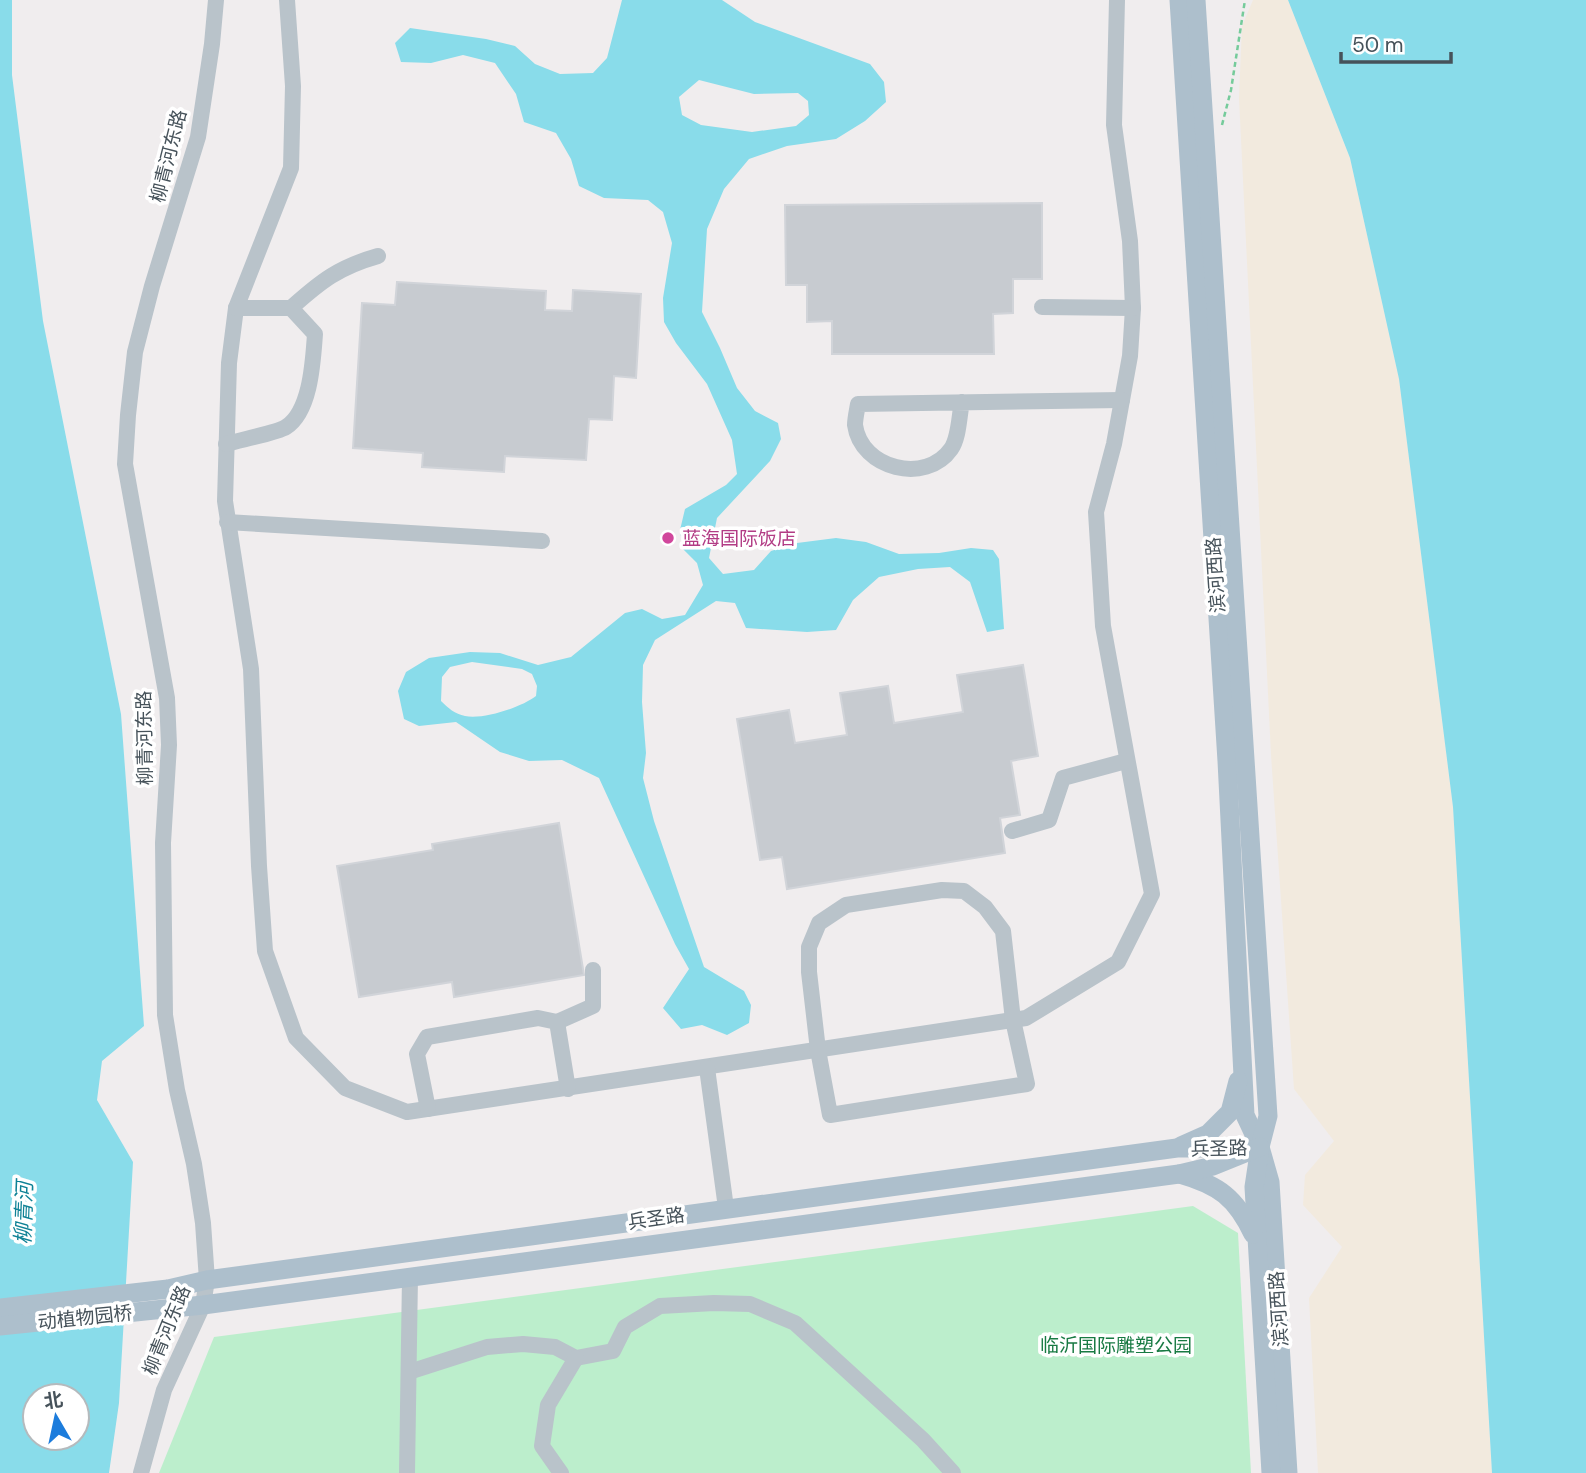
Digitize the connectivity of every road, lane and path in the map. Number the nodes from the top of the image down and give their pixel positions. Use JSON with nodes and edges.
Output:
{"nodes":[{"id":1,"x":216,"y":0,"type":"edge"},
{"id":2,"x":287,"y":0,"type":"edge"},
{"id":3,"x":1117,"y":0,"type":"edge"},
{"id":4,"x":1179,"y":0,"type":"edge"},
{"id":5,"x":1196,"y":0,"type":"edge"},
{"id":6,"x":1245,"y":0,"type":"edge"},
{"id":7,"x":1221,"y":127,"type":"dead end"},
{"id":8,"x":378,"y":256,"type":"dead end"},
{"id":9,"x":290,"y":307,"type":"junction"},
{"id":10,"x":1042,"y":307,"type":"dead end"},
{"id":11,"x":1133,"y":307,"type":"junction"},
{"id":12,"x":236,"y":308,"type":"junction"},
{"id":13,"x":1122,"y":400,"type":"junction"},
{"id":14,"x":962,"y":402,"type":"junction"},
{"id":15,"x":226,"y":444,"type":"junction"},
{"id":16,"x":227,"y":522,"type":"junction"},
{"id":17,"x":542,"y":541,"type":"dead end"},
{"id":18,"x":1126,"y":761,"type":"junction"},
{"id":19,"x":1012,"y":831,"type":"dead end"},
{"id":20,"x":593,"y":970,"type":"dead end"},
{"id":21,"x":1013,"y":1020,"type":"junction"},
{"id":22,"x":556,"y":1021,"type":"junction"},
{"id":23,"x":818,"y":1050,"type":"junction"},
{"id":24,"x":1243,"y":1061,"type":"junction"},
{"id":25,"x":707,"y":1068,"type":"junction"},
{"id":26,"x":568,"y":1089,"type":"junction"},
{"id":27,"x":428,"y":1109,"type":"junction"},
{"id":28,"x":1260,"y":1147,"type":"junction"},
{"id":29,"x":1177,"y":1148,"type":"junction"},
{"id":30,"x":1179,"y":1174,"type":"junction"},
{"id":31,"x":726,"y":1208,"type":"junction"},
{"id":32,"x":1258,"y":1244,"type":"junction"},
{"id":33,"x":410,"y":1276,"type":"junction"},
{"id":34,"x":207,"y":1280,"type":"junction"},
{"id":35,"x":169,"y":1299,"type":"junction"},
{"id":36,"x":203,"y":1305,"type":"junction"},
{"id":37,"x":0,"y":1308,"type":"edge"},
{"id":38,"x":0,"y":1326,"type":"edge"},
{"id":39,"x":576,"y":1358,"type":"junction"},
{"id":40,"x":409,"y":1372,"type":"junction"},
{"id":41,"x":141,"y":1473,"type":"edge"},
{"id":42,"x":407,"y":1473,"type":"edge"},
{"id":43,"x":561,"y":1473,"type":"edge"},
{"id":44,"x":953,"y":1473,"type":"edge"},
{"id":45,"x":1271,"y":1473,"type":"edge"},
{"id":46,"x":1288,"y":1473,"type":"edge"}],
"edges":[{"from":1,"to":34,"type":"street","name":"柳青河东路"},
{"from":2,"to":12,"type":"street"},
{"from":3,"to":11,"type":"street"},
{"from":4,"to":24,"type":"main road","name":"滨河西路"},
{"from":5,"to":28,"type":"main road","name":"滨河西路"},
{"from":6,"to":7,"type":"path"},
{"from":8,"to":9,"type":"street"},
{"from":9,"to":12,"type":"street"},
{"from":9,"to":15,"type":"street"},
{"from":10,"to":11,"type":"street"},
{"from":11,"to":13,"type":"street"},
{"from":12,"to":15,"type":"street"},
{"from":13,"to":14,"type":"street"},
{"from":13,"to":18,"type":"street"},
{"from":14,"to":14,"type":"street"},
{"from":15,"to":16,"type":"street"},
{"from":16,"to":17,"type":"street"},
{"from":16,"to":27,"type":"street"},
{"from":18,"to":19,"type":"street"},
{"from":18,"to":21,"type":"street"},
{"from":20,"to":22,"type":"street"},
{"from":21,"to":23,"type":"street"},
{"from":21,"to":23,"type":"street"},
{"from":21,"to":23,"type":"street"},
{"from":22,"to":26,"type":"street"},
{"from":22,"to":27,"type":"street"},
{"from":23,"to":25,"type":"street"},
{"from":24,"to":28,"type":"main road","name":"滨河西路"},
{"from":24,"to":29,"type":"main road"},
{"from":25,"to":26,"type":"street"},
{"from":25,"to":31,"type":"street"},
{"from":26,"to":27,"type":"street"},
{"from":28,"to":29,"type":"main road","name":"兵圣路"},
{"from":28,"to":30,"type":"main road","name":"兵圣路"},
{"from":28,"to":32,"type":"main road","name":"滨河西路"},
{"from":28,"to":46,"type":"main road","name":"滨河西路"},
{"from":29,"to":31,"type":"main road","name":"兵圣路"},
{"from":30,"to":32,"type":"main road"},
{"from":30,"to":33,"type":"main road","name":"兵圣路"},
{"from":31,"to":34,"type":"main road","name":"兵圣路"},
{"from":32,"to":45,"type":"main road","name":"滨河西路"},
{"from":33,"to":36,"type":"main road","name":"兵圣路"},
{"from":33,"to":40,"type":"street"},
{"from":34,"to":35,"type":"main road","name":"兵圣路"},
{"from":34,"to":36,"type":"street","name":"柳青河东路"},
{"from":35,"to":36,"type":"main road","name":"兵圣路"},
{"from":35,"to":37,"type":"main road","name":"动植物园桥"},
{"from":35,"to":38,"type":"main road","name":"动植物园桥"},
{"from":36,"to":41,"type":"street","name":"柳青河东路"},
{"from":39,"to":40,"type":"street"},
{"from":39,"to":43,"type":"street"},
{"from":39,"to":44,"type":"street"},
{"from":40,"to":42,"type":"street"}]}
